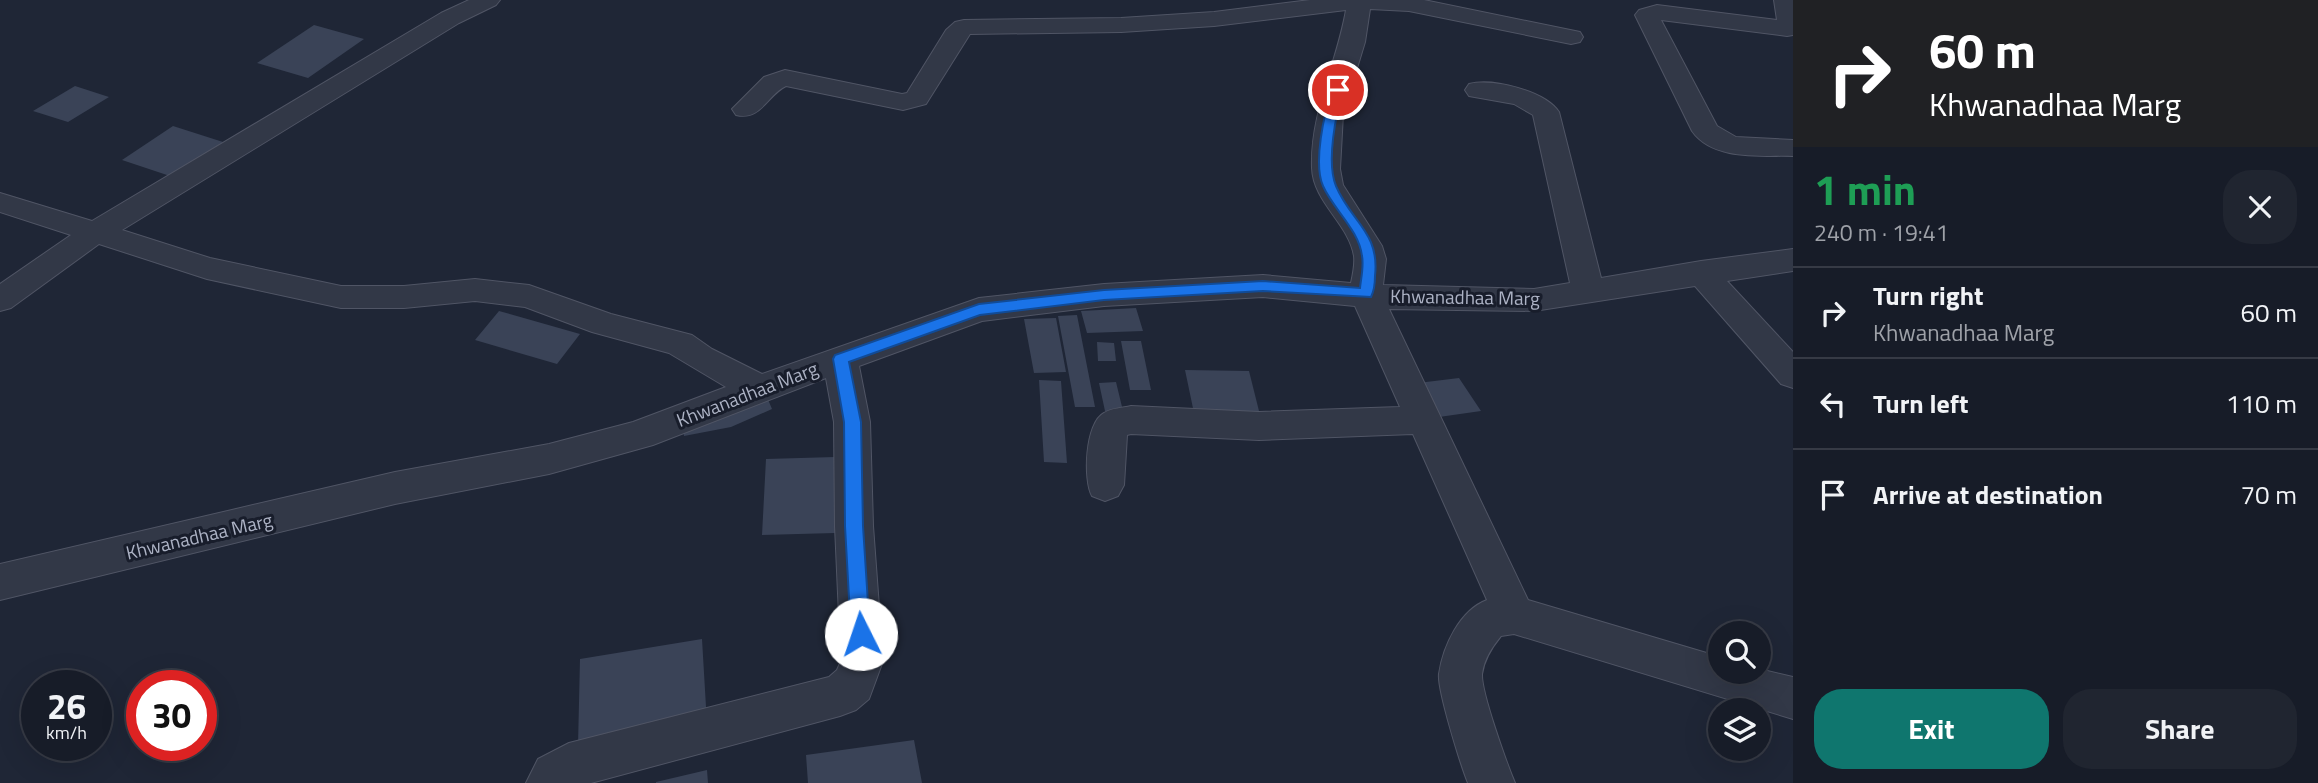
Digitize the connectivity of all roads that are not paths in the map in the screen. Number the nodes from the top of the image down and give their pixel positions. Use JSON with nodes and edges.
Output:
{"nodes":[{"id":1,"x":488,"y":0,"type":"edge"},
{"id":2,"x":1359,"y":1,"type":"edge"},
{"id":3,"x":1788,"y":3,"type":"edge"},
{"id":4,"x":1571,"y":37,"type":"dead end"},
{"id":5,"x":1478,"y":90,"type":"dead end"},
{"id":6,"x":745,"y":109,"type":"dead end"},
{"id":7,"x":1793,"y":148,"type":"edge"},
{"id":8,"x":0,"y":202,"type":"edge"},
{"id":9,"x":93,"y":234,"type":"junction"},
{"id":10,"x":1793,"y":260,"type":"edge"},
{"id":11,"x":1701,"y":272,"type":"junction"},
{"id":12,"x":1588,"y":292,"type":"junction"},
{"id":13,"x":1366,"y":294,"type":"junction"},
{"id":14,"x":0,"y":300,"type":"edge"},
{"id":15,"x":840,"y":359,"type":"junction"},
{"id":16,"x":1793,"y":375,"type":"edge"},
{"id":17,"x":758,"y":388,"type":"junction"},
{"id":18,"x":1424,"y":420,"type":"junction"},
{"id":19,"x":1105,"y":485,"type":"dead end"},
{"id":20,"x":0,"y":582,"type":"edge"},
{"id":21,"x":1514,"y":615,"type":"junction"},
{"id":22,"x":1793,"y":698,"type":"edge"},
{"id":23,"x":549,"y":783,"type":"edge"},
{"id":24,"x":1492,"y":783,"type":"edge"}],
"edges":[{"from":1,"to":9,"type":"street"},
{"from":2,"to":4,"type":"street"},
{"from":2,"to":6,"type":"street"},
{"from":2,"to":13,"type":"street"},
{"from":3,"to":7,"type":"street"},
{"from":5,"to":12,"type":"street"},
{"from":8,"to":9,"type":"street"},
{"from":9,"to":14,"type":"street"},
{"from":9,"to":17,"type":"street"},
{"from":10,"to":11,"type":"street","name":"Khwanadhaa Marg"},
{"from":11,"to":12,"type":"street","name":"Khwanadhaa Marg"},
{"from":11,"to":16,"type":"street"},
{"from":12,"to":13,"type":"street","name":"Khwanadhaa Marg"},
{"from":13,"to":15,"type":"street","name":"Khwanadhaa Marg"},
{"from":13,"to":18,"type":"street"},
{"from":15,"to":17,"type":"street","name":"Khwanadhaa Marg"},
{"from":15,"to":23,"type":"street"},
{"from":17,"to":20,"type":"street","name":"Khwanadhaa Marg"},
{"from":18,"to":19,"type":"street"},
{"from":18,"to":21,"type":"street"},
{"from":21,"to":22,"type":"street"},
{"from":21,"to":24,"type":"street"}]}
